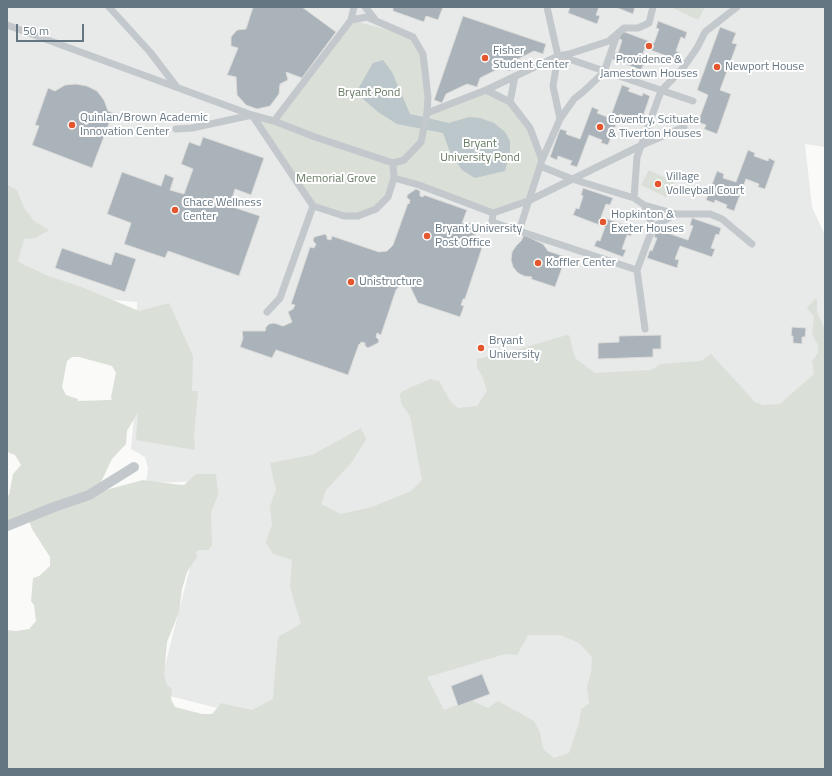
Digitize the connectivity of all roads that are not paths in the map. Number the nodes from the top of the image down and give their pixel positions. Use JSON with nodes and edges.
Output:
{"nodes":[{"id":1,"x":108,"y":7,"type":"edge"},
{"id":2,"x":354,"y":7,"type":"edge"},
{"id":3,"x":365,"y":7,"type":"edge"},
{"id":4,"x":546,"y":7,"type":"edge"},
{"id":5,"x":653,"y":7,"type":"edge"},
{"id":6,"x":737,"y":7,"type":"edge"},
{"id":7,"x":351,"y":20,"type":"junction"},
{"id":8,"x":377,"y":21,"type":"junction"},
{"id":9,"x":7,"y":25,"type":"edge"},
{"id":10,"x":617,"y":34,"type":"junction"},
{"id":11,"x":558,"y":56,"type":"junction"},
{"id":12,"x":604,"y":72,"type":"junction"},
{"id":13,"x":515,"y":76,"type":"junction"},
{"id":14,"x":176,"y":86,"type":"junction"},
{"id":15,"x":486,"y":90,"type":"junction"},
{"id":16,"x":661,"y":91,"type":"junction"},
{"id":17,"x":693,"y":101,"type":"dead end"},
{"id":18,"x":510,"y":102,"type":"junction"},
{"id":19,"x":427,"y":113,"type":"junction"},
{"id":20,"x":252,"y":115,"type":"junction"},
{"id":21,"x":560,"y":119,"type":"junction"},
{"id":22,"x":274,"y":121,"type":"junction"},
{"id":23,"x":684,"y":127,"type":"dead end"},
{"id":24,"x":176,"y":129,"type":"dead end"},
{"id":25,"x":642,"y":146,"type":"junction"},
{"id":26,"x":541,"y":163,"type":"junction"},
{"id":27,"x":392,"y":164,"type":"junction"},
{"id":28,"x":394,"y":178,"type":"junction"},
{"id":29,"x":572,"y":179,"type":"junction"},
{"id":30,"x":634,"y":198,"type":"junction"},
{"id":31,"x":528,"y":201,"type":"junction"},
{"id":32,"x":644,"y":205,"type":"junction"},
{"id":33,"x":313,"y":206,"type":"junction"},
{"id":34,"x":493,"y":213,"type":"junction"},
{"id":35,"x":676,"y":214,"type":"junction"},
{"id":36,"x":653,"y":227,"type":"junction"},
{"id":37,"x":519,"y":231,"type":"junction"},
{"id":38,"x":752,"y":244,"type":"dead end"},
{"id":39,"x":637,"y":270,"type":"junction"},
{"id":40,"x":268,"y":312,"type":"dead end"},
{"id":41,"x":645,"y":329,"type":"dead end"},
{"id":42,"x":134,"y":467,"type":"dead end"},
{"id":43,"x":7,"y":526,"type":"edge"}],
"edges":[{"from":1,"to":14,"type":"street"},
{"from":2,"to":7,"type":"street"},
{"from":3,"to":8,"type":"street"},
{"from":4,"to":11,"type":"street"},
{"from":5,"to":10,"type":"street"},
{"from":6,"to":16,"type":"street"},
{"from":7,"to":8,"type":"street"},
{"from":7,"to":22,"type":"street"},
{"from":8,"to":19,"type":"street"},
{"from":9,"to":14,"type":"street"},
{"from":10,"to":11,"type":"street"},
{"from":10,"to":12,"type":"street"},
{"from":11,"to":12,"type":"street"},
{"from":11,"to":13,"type":"street"},
{"from":11,"to":21,"type":"street"},
{"from":12,"to":16,"type":"street"},
{"from":12,"to":21,"type":"street"},
{"from":13,"to":15,"type":"street"},
{"from":13,"to":18,"type":"street"},
{"from":14,"to":20,"type":"street"},
{"from":15,"to":18,"type":"street"},
{"from":15,"to":19,"type":"street"},
{"from":16,"to":17,"type":"street"},
{"from":16,"to":25,"type":"street"},
{"from":18,"to":26,"type":"street"},
{"from":19,"to":27,"type":"street"},
{"from":20,"to":22,"type":"street"},
{"from":20,"to":24,"type":"street"},
{"from":20,"to":33,"type":"street"},
{"from":21,"to":26,"type":"street"},
{"from":22,"to":27,"type":"street"},
{"from":23,"to":25,"type":"street"},
{"from":25,"to":29,"type":"street"},
{"from":25,"to":30,"type":"street"},
{"from":26,"to":29,"type":"street"},
{"from":26,"to":31,"type":"street"},
{"from":27,"to":28,"type":"street"},
{"from":28,"to":33,"type":"street"},
{"from":28,"to":34,"type":"street"},
{"from":29,"to":30,"type":"street"},
{"from":29,"to":31,"type":"street"},
{"from":30,"to":32,"type":"street"},
{"from":31,"to":34,"type":"street"},
{"from":31,"to":37,"type":"street"},
{"from":32,"to":35,"type":"street"},
{"from":32,"to":36,"type":"street"},
{"from":33,"to":40,"type":"street"},
{"from":34,"to":37,"type":"street"},
{"from":35,"to":36,"type":"street"},
{"from":35,"to":38,"type":"street"},
{"from":36,"to":39,"type":"street"},
{"from":37,"to":39,"type":"street"},
{"from":39,"to":41,"type":"street"},
{"from":42,"to":43,"type":"street"}]}
